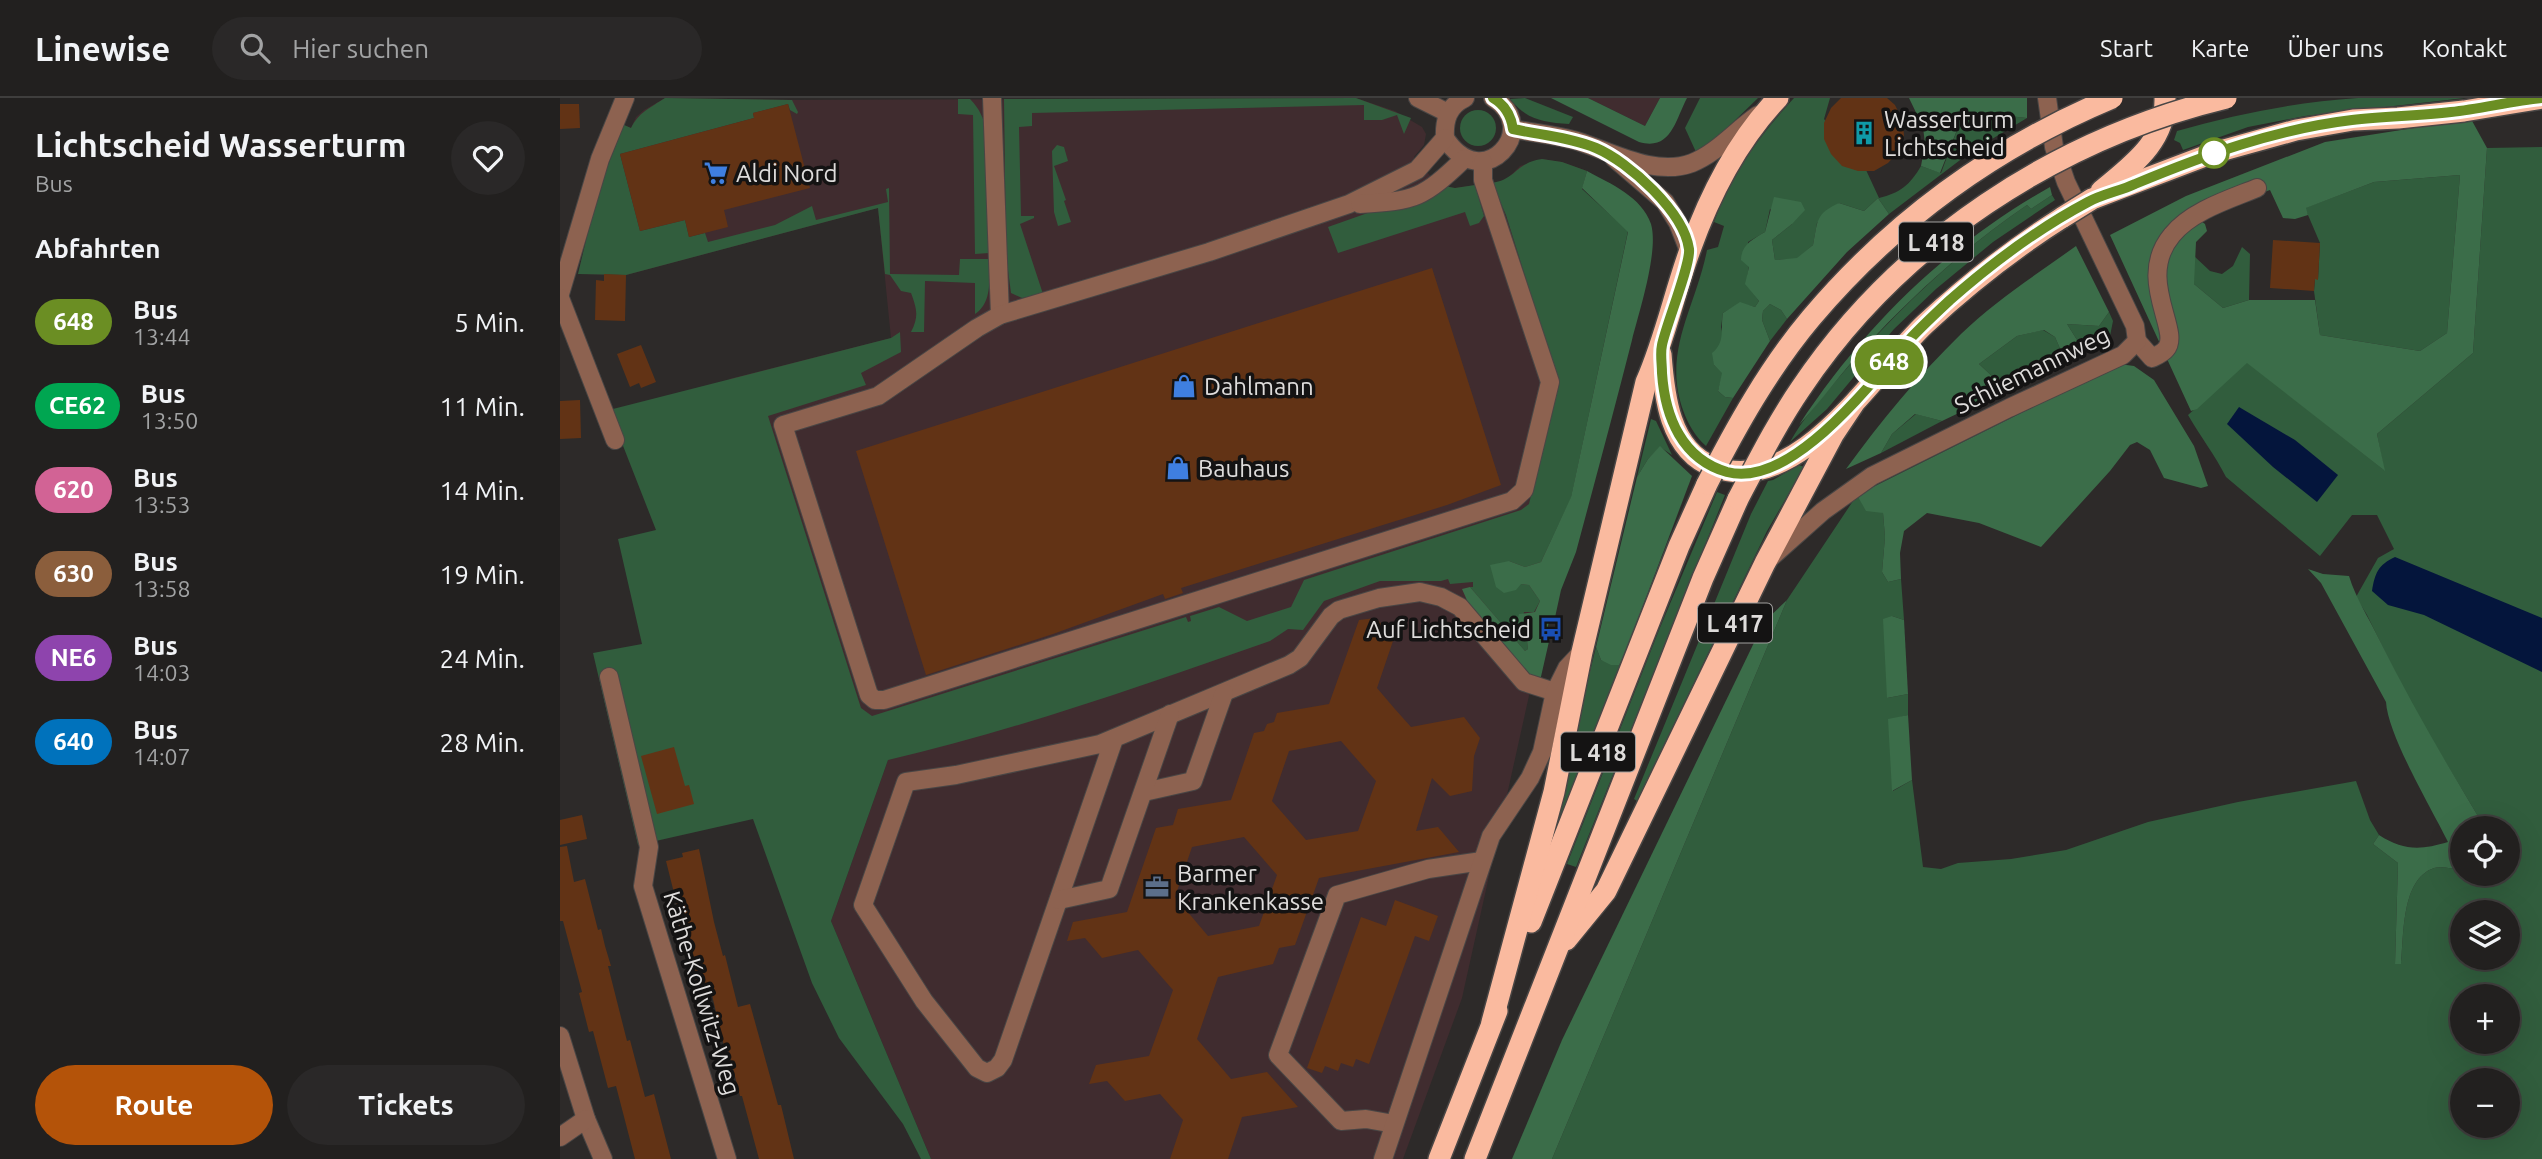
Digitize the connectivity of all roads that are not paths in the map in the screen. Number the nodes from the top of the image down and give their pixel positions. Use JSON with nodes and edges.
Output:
{"nodes":[{"id":1,"x":625,"y":98,"type":"edge"},
{"id":2,"x":992,"y":98,"type":"edge"},
{"id":3,"x":1418,"y":98,"type":"edge"},
{"id":4,"x":1465,"y":98,"type":"edge"},
{"id":5,"x":1493,"y":98,"type":"edge"},
{"id":6,"x":2047,"y":98,"type":"edge"},
{"id":7,"x":2112,"y":98,"type":"edge"},
{"id":8,"x":2165,"y":98,"type":"edge"},
{"id":9,"x":2226,"y":98,"type":"edge"},
{"id":10,"x":2542,"y":98,"type":"edge"},
{"id":11,"x":1773,"y":104,"type":"edge"},
{"id":12,"x":1448,"y":113,"type":"junction"},
{"id":13,"x":1513,"y":129,"type":"junction"},
{"id":14,"x":1445,"y":138,"type":"junction"},
{"id":15,"x":1611,"y":155,"type":"junction"},
{"id":16,"x":1464,"y":159,"type":"junction"},
{"id":17,"x":1483,"y":162,"type":"junction"},
{"id":18,"x":2257,"y":188,"type":"dead end"},
{"id":19,"x":2092,"y":200,"type":"junction"},
{"id":20,"x":1349,"y":204,"type":"junction"},
{"id":21,"x":1689,"y":251,"type":"junction"},
{"id":22,"x":560,"y":296,"type":"edge"},
{"id":23,"x":1000,"y":315,"type":"junction"},
{"id":24,"x":2137,"y":341,"type":"junction"},
{"id":25,"x":1661,"y":350,"type":"junction"},
{"id":26,"x":1853,"y":405,"type":"junction"},
{"id":27,"x":615,"y":440,"type":"dead end"},
{"id":28,"x":1765,"y":563,"type":"junction"},
{"id":29,"x":1582,"y":652,"type":"junction"},
{"id":30,"x":609,"y":677,"type":"dead end"},
{"id":31,"x":1555,"y":692,"type":"junction"},
{"id":32,"x":1224,"y":693,"type":"junction"},
{"id":33,"x":1170,"y":714,"type":"junction"},
{"id":34,"x":1114,"y":739,"type":"junction"},
{"id":35,"x":1144,"y":792,"type":"junction"},
{"id":36,"x":1482,"y":861,"type":"junction"},
{"id":37,"x":1059,"y":900,"type":"junction"},
{"id":38,"x":1558,"y":949,"type":"junction"},
{"id":39,"x":1492,"y":1022,"type":"junction"},
{"id":40,"x":560,"y":1036,"type":"edge"},
{"id":41,"x":565,"y":1074,"type":"edge"},
{"id":42,"x":586,"y":1119,"type":"junction"},
{"id":43,"x":1394,"y":1124,"type":"junction"},
{"id":44,"x":560,"y":1137,"type":"edge"},
{"id":45,"x":603,"y":1159,"type":"edge"},
{"id":46,"x":727,"y":1159,"type":"edge"},
{"id":47,"x":1382,"y":1159,"type":"edge"},
{"id":48,"x":1439,"y":1159,"type":"edge"},
{"id":49,"x":1475,"y":1159,"type":"edge"}],
"edges":[{"from":1,"to":22,"type":"street"},
{"from":2,"to":23,"type":"street"},
{"from":3,"to":12,"type":"street"},
{"from":4,"to":12,"type":"street"},
{"from":5,"to":13,"type":"street"},
{"from":6,"to":24,"type":"street","name":"Schliemannweg"},
{"from":7,"to":39,"type":"highway","number":"L 418","bridge":true},
{"from":8,"to":19,"type":"highway","number":"L 417"},
{"from":9,"to":38,"type":"highway","number":"L 418","bridge":true},
{"from":10,"to":19,"type":"highway","number":"L 417"},
{"from":11,"to":15,"type":"street"},
{"from":11,"to":21,"type":"highway","number":"L 417"},
{"from":12,"to":14,"type":"street"},
{"from":13,"to":15,"type":"street"},
{"from":13,"to":17,"type":"street"},
{"from":14,"to":16,"type":"street"},
{"from":14,"to":20,"type":"street"},
{"from":15,"to":21,"type":"street"},
{"from":16,"to":17,"type":"street"},
{"from":16,"to":20,"type":"street"},
{"from":17,"to":23,"type":"street"},
{"from":18,"to":24,"type":"street"},
{"from":19,"to":26,"type":"highway","number":"L 417","bridge":true},
{"from":20,"to":23,"type":"street"},
{"from":21,"to":25,"type":"highway","number":"L 417"},
{"from":22,"to":27,"type":"street"},
{"from":24,"to":28,"type":"street","name":"Schliemannweg"},
{"from":25,"to":26,"type":"highway","number":"L 417"},
{"from":25,"to":29,"type":"highway","number":"L 417"},
{"from":26,"to":28,"type":"highway","number":"L 417"},
{"from":28,"to":38,"type":"highway","number":"L 417"},
{"from":29,"to":31,"type":"street"},
{"from":29,"to":39,"type":"highway","number":"L 417"},
{"from":30,"to":46,"type":"street","name":"Käthe-Kollwitz-Weg"},
{"from":31,"to":32,"type":"street"},
{"from":31,"to":36,"type":"street"},
{"from":32,"to":33,"type":"street"},
{"from":32,"to":35,"type":"street"},
{"from":33,"to":34,"type":"street"},
{"from":33,"to":35,"type":"street"},
{"from":34,"to":37,"type":"street"},
{"from":34,"to":37,"type":"street"},
{"from":35,"to":37,"type":"street"},
{"from":36,"to":43,"type":"street"},
{"from":36,"to":43,"type":"street"},
{"from":38,"to":49,"type":"highway","number":"L 418"},
{"from":39,"to":48,"type":"highway","number":"L 418"},
{"from":40,"to":41,"type":"street"},
{"from":41,"to":42,"type":"street"},
{"from":42,"to":44,"type":"street"},
{"from":42,"to":45,"type":"street"},
{"from":43,"to":47,"type":"street"}]}
